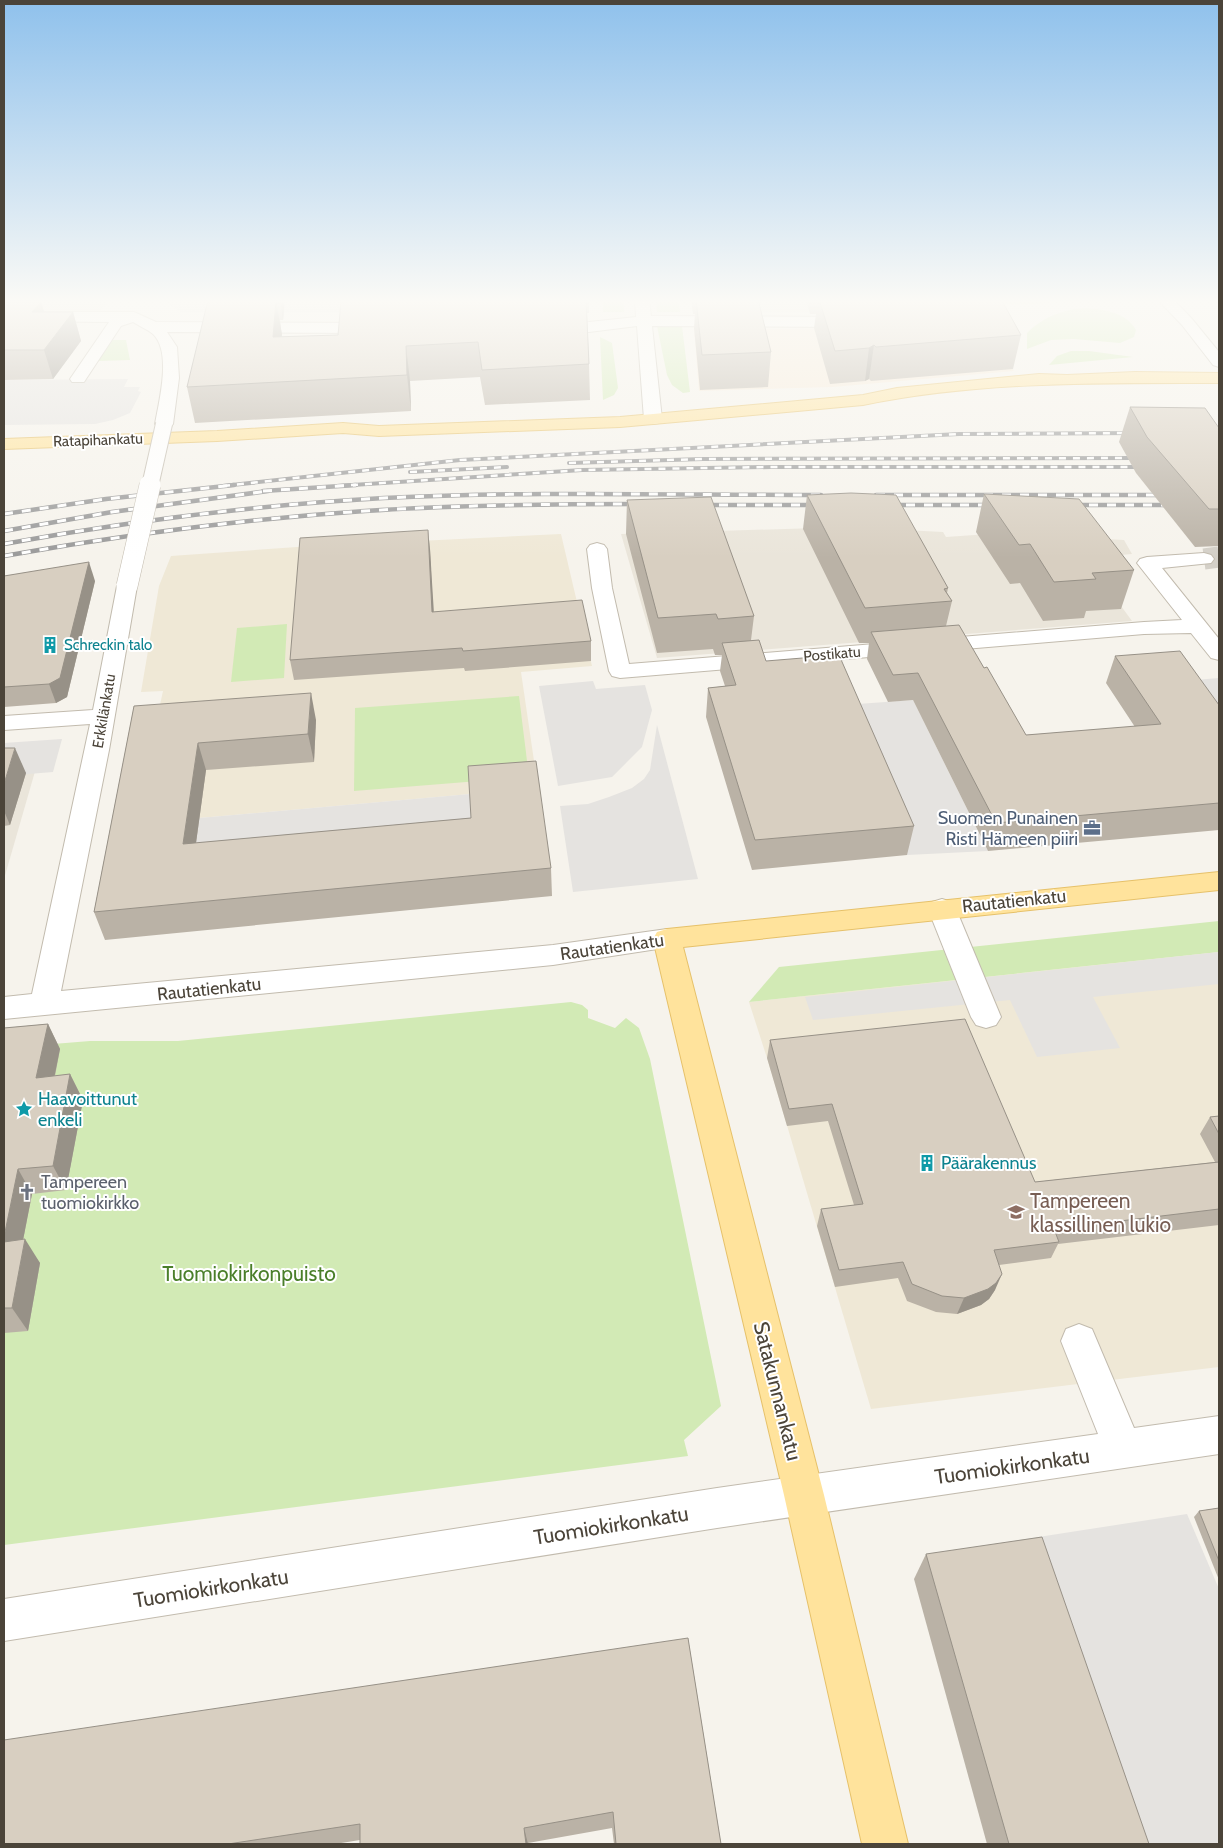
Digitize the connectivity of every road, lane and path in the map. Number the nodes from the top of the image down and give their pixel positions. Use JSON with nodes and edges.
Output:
{"nodes":[{"id":1,"x":170,"y":385,"type":"edge"},
{"id":2,"x":650,"y":385,"type":"edge"},
{"id":3,"x":980,"y":385,"type":"edge"},
{"id":4,"x":652,"y":412,"type":"junction"},
{"id":5,"x":4,"y":444,"type":"edge"},
{"id":6,"x":597,"y":549,"type":"dead end"},
{"id":7,"x":1204,"y":559,"type":"tunnel mouth"},
{"id":8,"x":1197,"y":626,"type":"junction"},
{"id":9,"x":1219,"y":653,"type":"edge"},
{"id":10,"x":102,"y":716,"type":"junction"},
{"id":11,"x":4,"y":723,"type":"edge"},
{"id":12,"x":1219,"y":881,"type":"edge"},
{"id":13,"x":942,"y":909,"type":"junction"},
{"id":14,"x":667,"y":939,"type":"junction"},
{"id":15,"x":44,"y":1004,"type":"junction"},
{"id":16,"x":4,"y":1008,"type":"edge"},
{"id":17,"x":986,"y":1017,"type":"dead end"},
{"id":18,"x":1079,"y":1341,"type":"dead end"},
{"id":19,"x":1219,"y":1435,"type":"edge"},
{"id":20,"x":1123,"y":1449,"type":"junction"},
{"id":21,"x":804,"y":1495,"type":"junction"},
{"id":22,"x":4,"y":1620,"type":"edge"},
{"id":23,"x":885,"y":1844,"type":"edge"}],
"edges":[{"from":1,"to":10,"type":"street","name":"Erkkilänkatu","bridge":true},
{"from":2,"to":4,"type":"street"},
{"from":3,"to":4,"type":"main road","name":"Ratapihankatu"},
{"from":4,"to":5,"type":"main road","name":"Ratapihankatu"},
{"from":6,"to":8,"type":"street","name":"Postikatu"},
{"from":7,"to":8,"type":"street"},
{"from":8,"to":9,"type":"street"},
{"from":10,"to":11,"type":"street"},
{"from":10,"to":15,"type":"street","name":"Erkkilänkatu"},
{"from":12,"to":13,"type":"main road","name":"Rautatienkatu"},
{"from":13,"to":14,"type":"main road","name":"Rautatienkatu"},
{"from":13,"to":17,"type":"street"},
{"from":14,"to":15,"type":"street","name":"Rautatienkatu"},
{"from":14,"to":21,"type":"main road","name":"Satakunnankatu"},
{"from":15,"to":16,"type":"street","name":"Rautatienkatu"},
{"from":18,"to":20,"type":"street"},
{"from":19,"to":20,"type":"street","name":"Tuomiokirkonkatu"},
{"from":20,"to":21,"type":"street","name":"Tuomiokirkonkatu"},
{"from":21,"to":22,"type":"street","name":"Tuomiokirkonkatu"},
{"from":21,"to":23,"type":"main road","name":"Satakunnankatu"}]}
